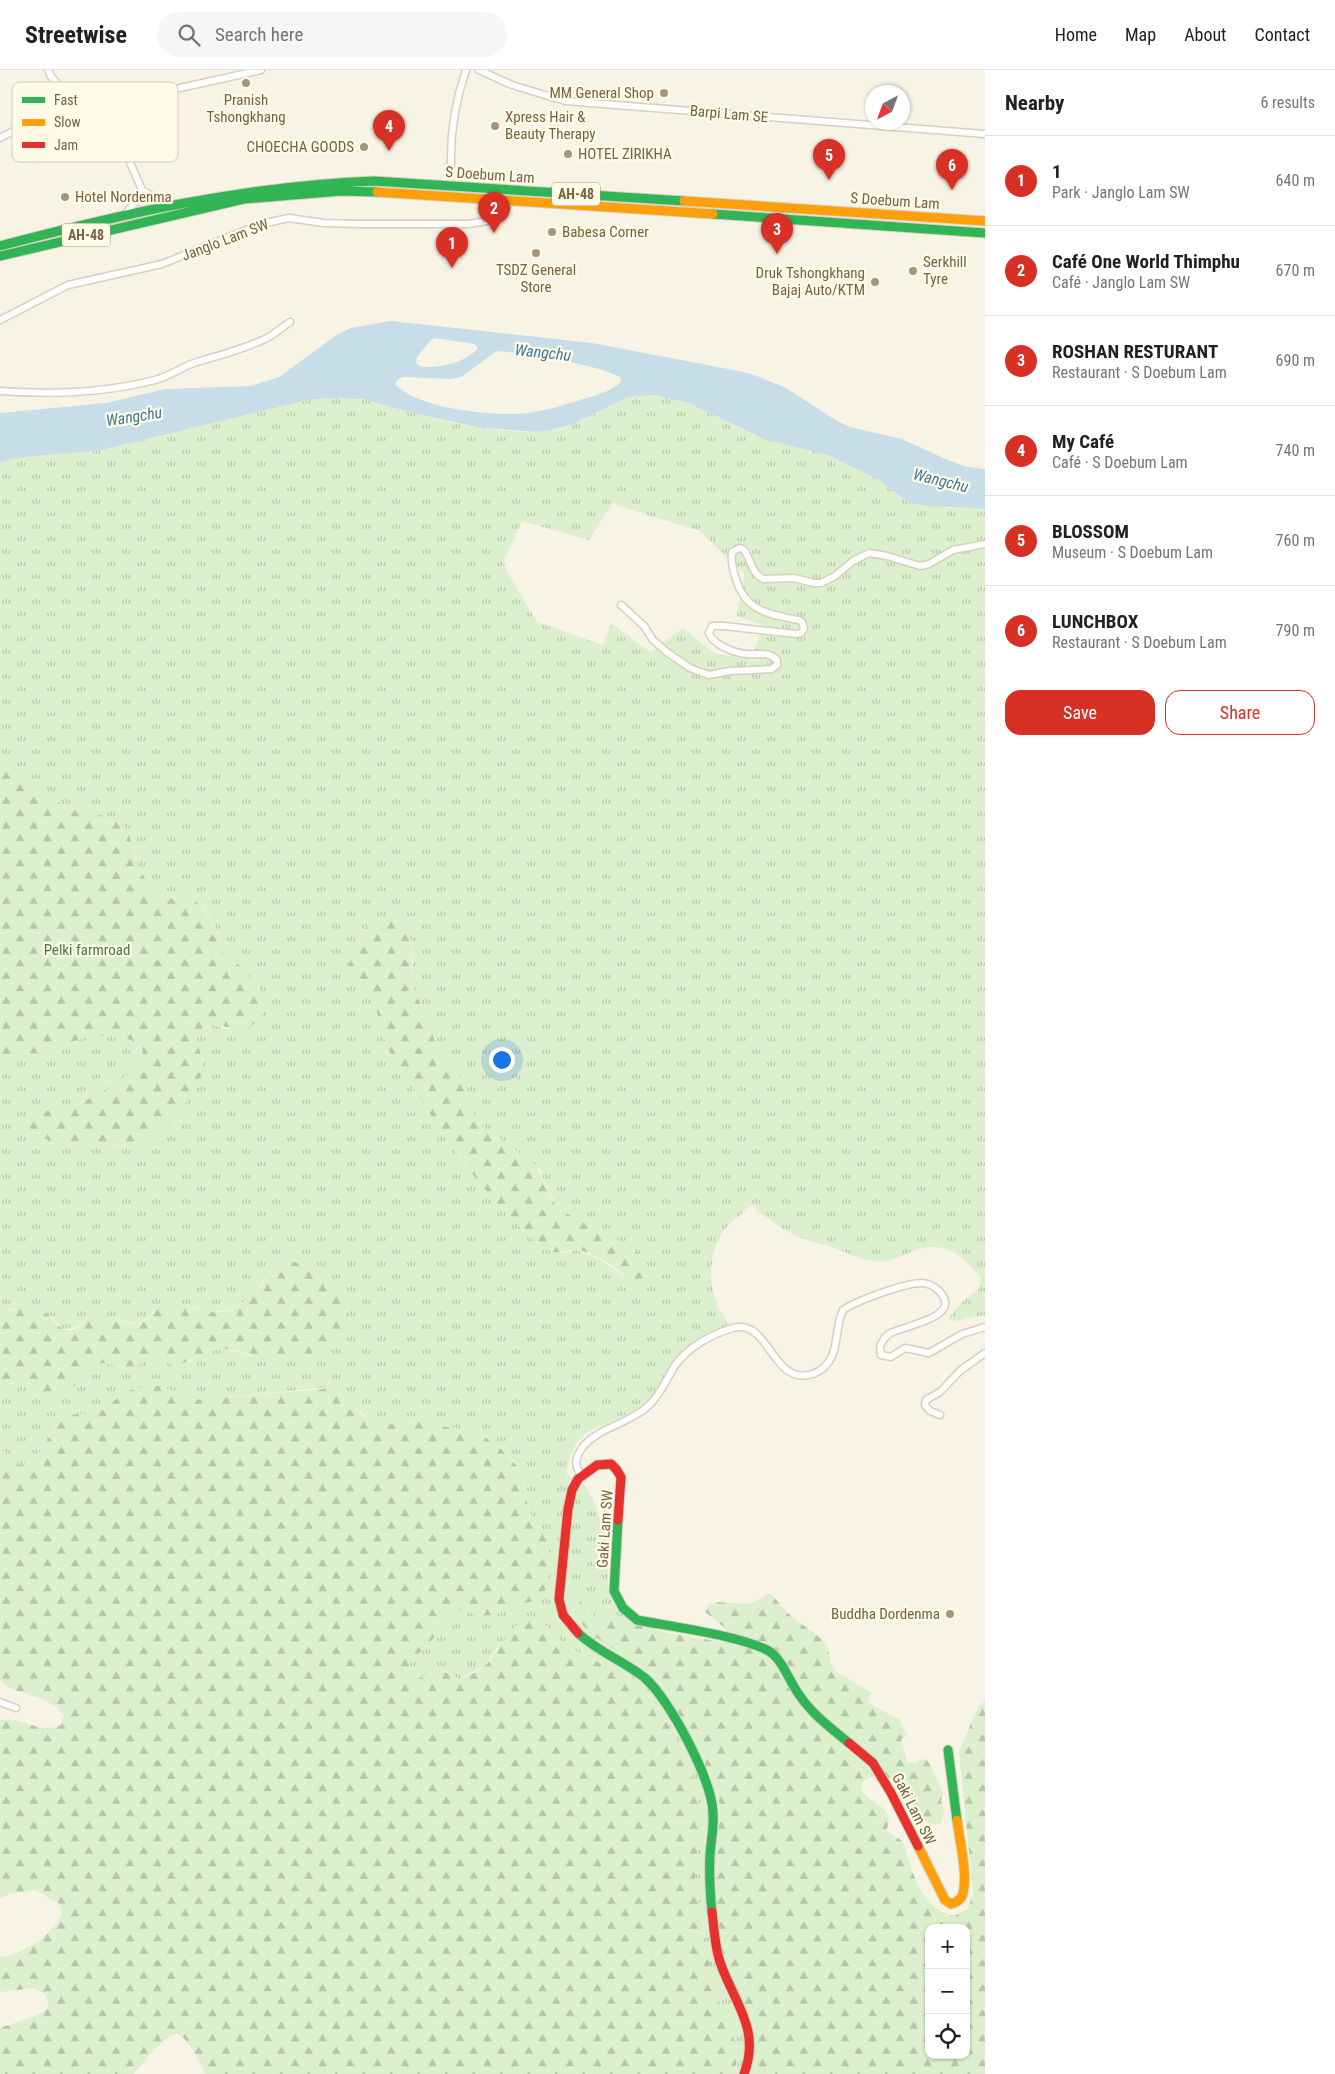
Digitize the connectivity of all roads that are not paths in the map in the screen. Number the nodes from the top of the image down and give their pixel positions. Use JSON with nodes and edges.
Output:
{"nodes":[{"id":1,"x":48,"y":70,"type":"edge"},
{"id":2,"x":261,"y":70,"type":"edge"},
{"id":3,"x":466,"y":70,"type":"edge"},
{"id":4,"x":479,"y":70,"type":"edge"},
{"id":5,"x":56,"y":82,"type":"edge"},
{"id":6,"x":178,"y":88,"type":"edge"},
{"id":7,"x":12,"y":132,"type":"edge"},
{"id":8,"x":985,"y":134,"type":"edge"},
{"id":9,"x":0,"y":138,"type":"edge"},
{"id":10,"x":129,"y":162,"type":"edge"},
{"id":11,"x":451,"y":166,"type":"dead end"},
{"id":12,"x":142,"y":190,"type":"junction"},
{"id":13,"x":512,"y":200,"type":"junction"},
{"id":14,"x":168,"y":205,"type":"junction"},
{"id":15,"x":123,"y":216,"type":"junction"},
{"id":16,"x":985,"y":221,"type":"edge"},
{"id":17,"x":985,"y":233,"type":"edge"},
{"id":18,"x":0,"y":246,"type":"edge"},
{"id":19,"x":0,"y":256,"type":"edge"},
{"id":20,"x":0,"y":320,"type":"edge"},
{"id":21,"x":290,"y":322,"type":"dead end"},
{"id":22,"x":0,"y":391,"type":"edge"},
{"id":23,"x":985,"y":544,"type":"edge"},
{"id":24,"x":621,"y":604,"type":"dead end"},
{"id":25,"x":985,"y":1327,"type":"edge"},
{"id":26,"x":985,"y":1353,"type":"edge"},
{"id":27,"x":940,"y":1415,"type":"dead end"},
{"id":28,"x":581,"y":1475,"type":"junction"},
{"id":29,"x":0,"y":1702,"type":"edge"},
{"id":30,"x":16,"y":1708,"type":"dead end"},
{"id":31,"x":948,"y":1750,"type":"dead end"},
{"id":32,"x":744,"y":2074,"type":"edge"}],
"edges":[{"from":1,"to":5,"type":"street"},
{"from":2,"to":6,"type":"street"},
{"from":3,"to":11,"type":"street"},
{"from":4,"to":8,"type":"street","name":"Barpi Lam SE"},
{"from":7,"to":9,"type":"street"},
{"from":10,"to":12,"type":"street"},
{"from":12,"to":14,"type":"street"},
{"from":12,"to":15,"type":"street"},
{"from":13,"to":17,"type":"main road","name":"S Doebum Lam","number":"AH-48"},
{"from":13,"to":19,"type":"main road","name":"S Doebum Lam","number":"AH-48"},
{"from":13,"to":20,"type":"street","name":"Janglo Lam SW"},
{"from":14,"to":15,"type":"main road","name":"S Doebum Lam","number":"AH-48"},
{"from":14,"to":16,"type":"main road","name":"S Doebum Lam","number":"AH-48"},
{"from":15,"to":18,"type":"main road","name":"S Doebum Lam","number":"AH-48"},
{"from":21,"to":22,"type":"street"},
{"from":23,"to":24,"type":"street"},
{"from":25,"to":28,"type":"street"},
{"from":26,"to":27,"type":"street"},
{"from":28,"to":31,"type":"main road","name":"Gaki Lam SW"},
{"from":28,"to":32,"type":"main road"},
{"from":29,"to":30,"type":"street"}]}
